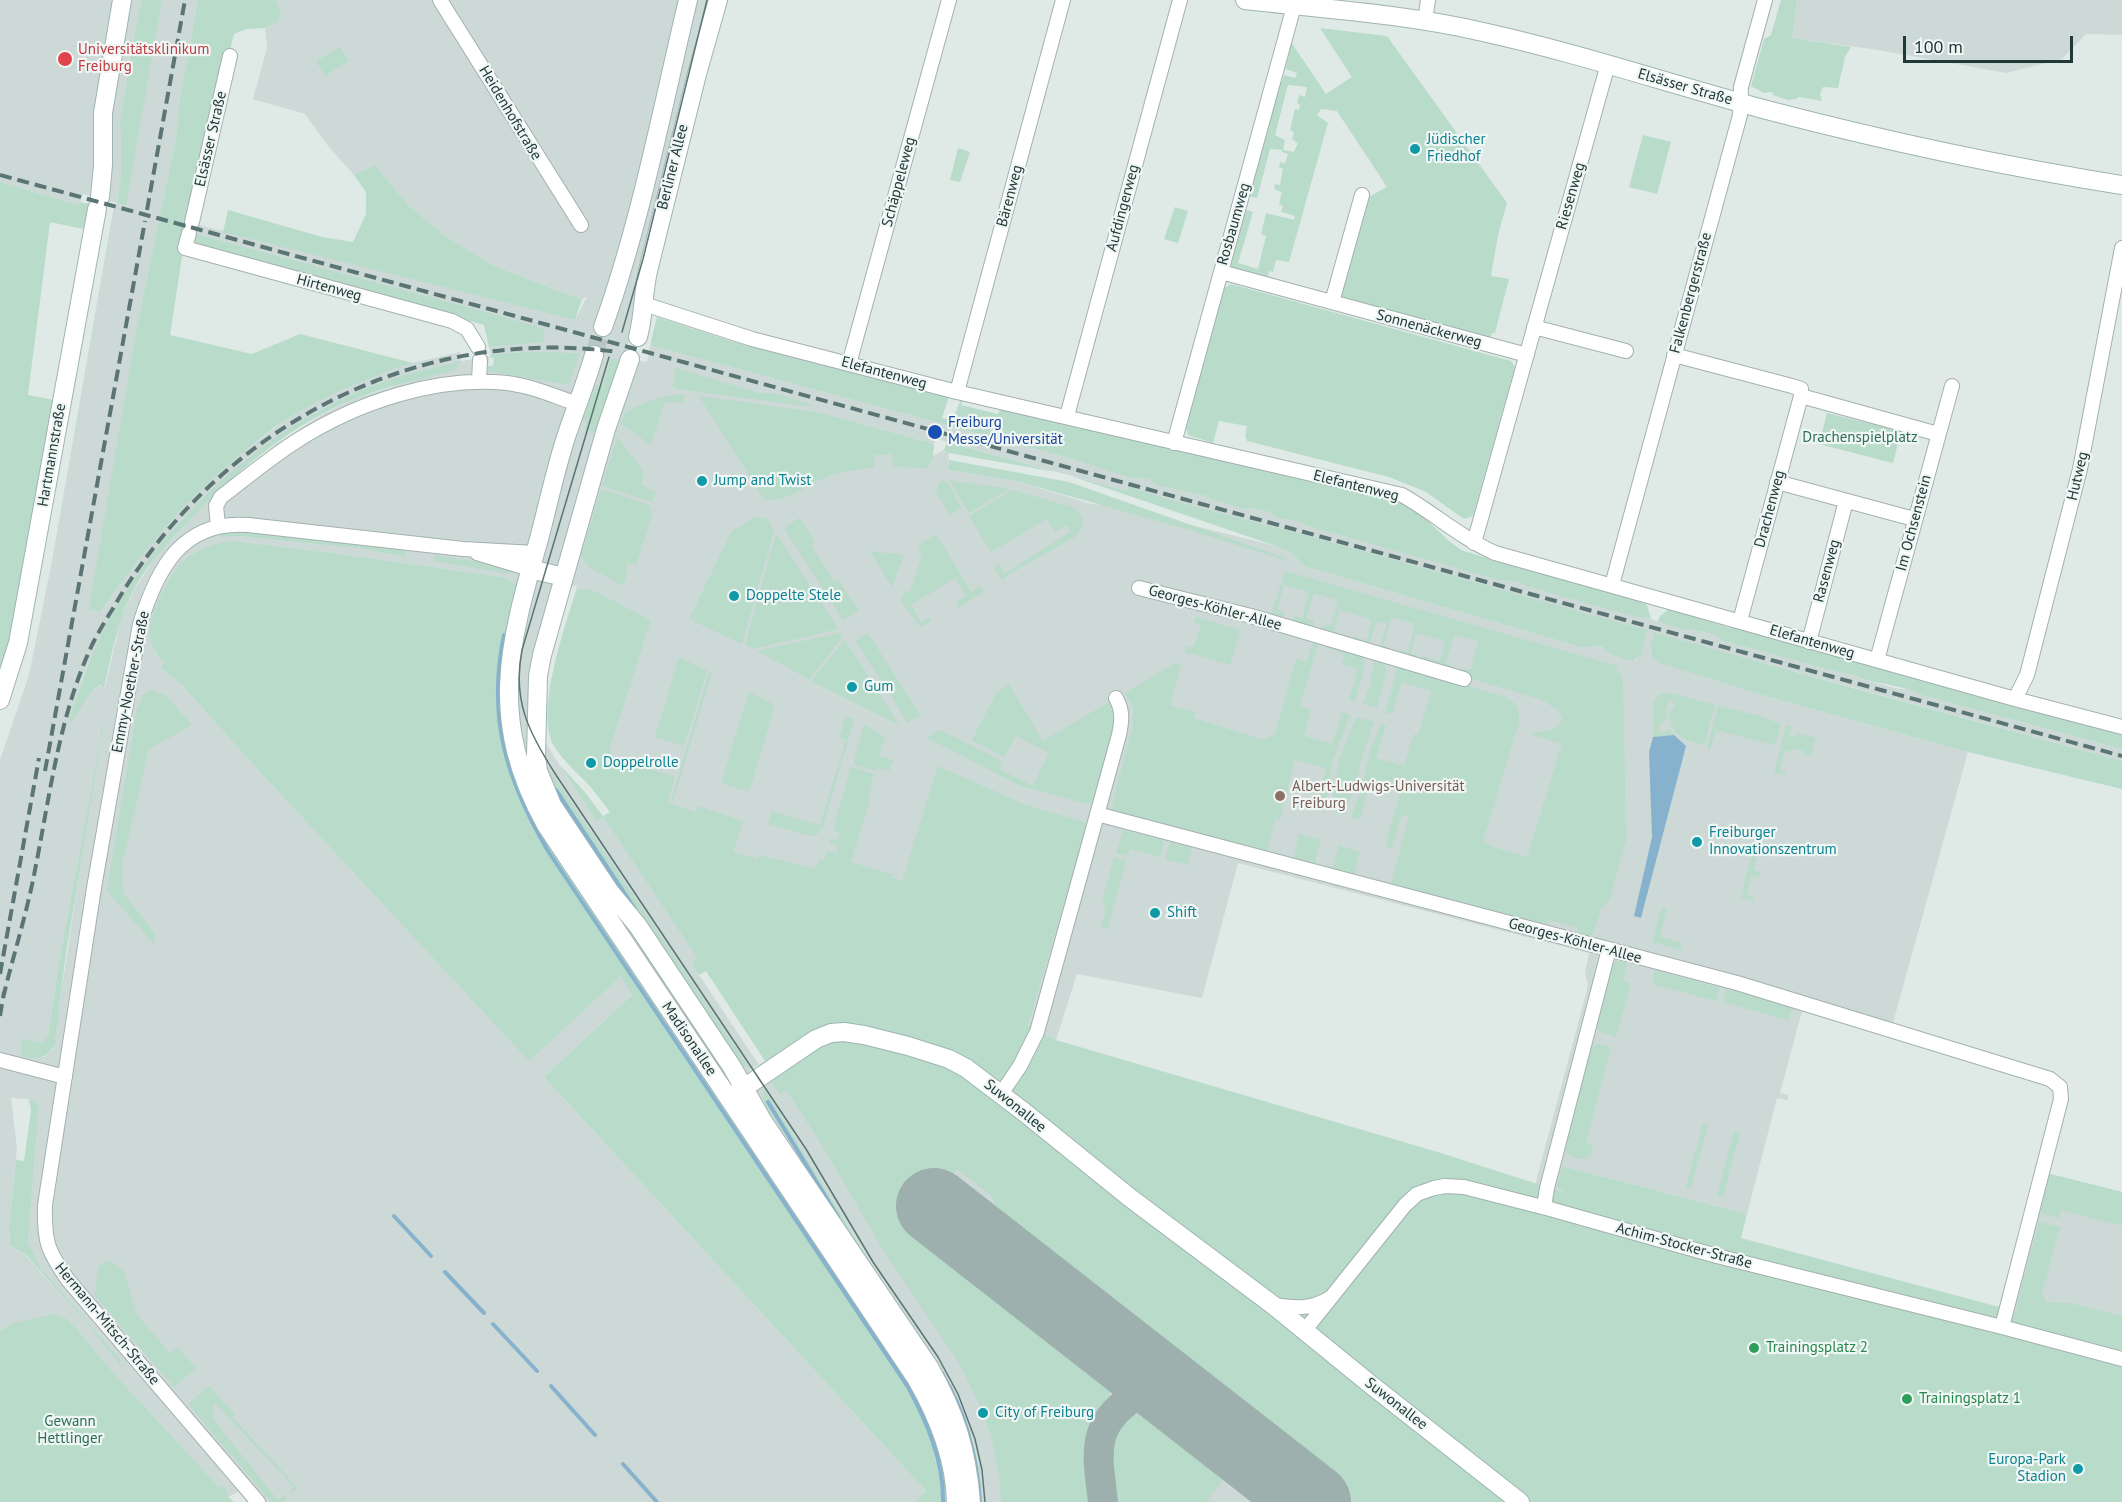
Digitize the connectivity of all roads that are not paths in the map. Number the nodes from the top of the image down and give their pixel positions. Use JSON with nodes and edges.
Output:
{"nodes":[{"id":1,"x":122,"y":0,"type":"edge"},
{"id":2,"x":440,"y":0,"type":"edge"},
{"id":3,"x":688,"y":0,"type":"edge"},
{"id":4,"x":718,"y":0,"type":"edge"},
{"id":5,"x":948,"y":0,"type":"edge"},
{"id":6,"x":1063,"y":0,"type":"edge"},
{"id":7,"x":1180,"y":0,"type":"edge"},
{"id":8,"x":1245,"y":0,"type":"edge"},
{"id":9,"x":1428,"y":0,"type":"edge"},
{"id":10,"x":1765,"y":0,"type":"edge"},
{"id":11,"x":1294,"y":6,"type":"junction"},
{"id":12,"x":1425,"y":21,"type":"junction"},
{"id":13,"x":230,"y":56,"type":"dead end"},
{"id":14,"x":1608,"y":64,"type":"junction"},
{"id":15,"x":1740,"y":102,"type":"junction"},
{"id":16,"x":2122,"y":185,"type":"edge"},
{"id":17,"x":1362,"y":195,"type":"dead end"},
{"id":18,"x":581,"y":225,"type":"dead end"},
{"id":19,"x":191,"y":227,"type":"joint"},
{"id":20,"x":2122,"y":248,"type":"edge"},
{"id":21,"x":1221,"y":272,"type":"junction"},
{"id":22,"x":1332,"y":302,"type":"junction"},
{"id":23,"x":644,"y":304,"type":"junction"},
{"id":24,"x":603,"y":327,"type":"tunnel mouth"},
{"id":25,"x":1534,"y":327,"type":"junction"},
{"id":26,"x":638,"y":337,"type":"dead end"},
{"id":27,"x":1626,"y":351,"type":"dead end"},
{"id":28,"x":1527,"y":355,"type":"junction"},
{"id":29,"x":1674,"y":355,"type":"junction"},
{"id":30,"x":594,"y":356,"type":"tunnel mouth"},
{"id":31,"x":630,"y":359,"type":"dead end"},
{"id":32,"x":849,"y":364,"type":"junction"},
{"id":33,"x":479,"y":382,"type":"junction"},
{"id":34,"x":1952,"y":386,"type":"dead end"},
{"id":35,"x":957,"y":392,"type":"junction"},
{"id":36,"x":1801,"y":396,"type":"junction"},
{"id":37,"x":577,"y":404,"type":"junction"},
{"id":38,"x":1067,"y":416,"type":"junction"},
{"id":39,"x":1938,"y":434,"type":"junction"},
{"id":40,"x":1174,"y":443,"type":"junction"},
{"id":41,"x":1777,"y":482,"type":"junction"},
{"id":42,"x":1846,"y":501,"type":"junction"},
{"id":43,"x":1914,"y":519,"type":"junction"},
{"id":44,"x":218,"y":526,"type":"junction"},
{"id":45,"x":1474,"y":543,"type":"junction"},
{"id":46,"x":533,"y":561,"type":"junction"},
{"id":47,"x":565,"y":569,"type":"junction"},
{"id":48,"x":1612,"y":585,"type":"junction"},
{"id":49,"x":1139,"y":588,"type":"dead end"},
{"id":50,"x":1740,"y":621,"type":"junction"},
{"id":51,"x":1809,"y":642,"type":"junction"},
{"id":52,"x":1877,"y":660,"type":"junction"},
{"id":53,"x":1464,"y":679,"type":"dead end"},
{"id":54,"x":1116,"y":698,"type":"dead end"},
{"id":55,"x":0,"y":699,"type":"edge"},
{"id":56,"x":2015,"y":699,"type":"junction"},
{"id":57,"x":2122,"y":727,"type":"edge"},
{"id":58,"x":1097,"y":814,"type":"junction"},
{"id":59,"x":1609,"y":949,"type":"junction"},
{"id":60,"x":0,"y":1060,"type":"edge"},
{"id":61,"x":65,"y":1077,"type":"junction"},
{"id":62,"x":736,"y":1093,"type":"junction"},
{"id":63,"x":1001,"y":1094,"type":"junction"},
{"id":64,"x":1544,"y":1207,"type":"junction"},
{"id":65,"x":1334,"y":1295,"type":"junction"},
{"id":66,"x":1273,"y":1305,"type":"junction"},
{"id":67,"x":2002,"y":1327,"type":"junction"},
{"id":68,"x":1305,"y":1330,"type":"junction"},
{"id":69,"x":2122,"y":1359,"type":"edge"},
{"id":70,"x":258,"y":1502,"type":"edge"},
{"id":71,"x":956,"y":1502,"type":"edge"},
{"id":72,"x":971,"y":1502,"type":"edge"},
{"id":73,"x":1520,"y":1502,"type":"edge"}],
"edges":[{"from":1,"to":55,"type":"main road","name":"Hartmannstraße"},
{"from":2,"to":18,"type":"street","name":"Heidenhofstraße"},
{"from":3,"to":24,"type":"main road","name":"Berliner Allee"},
{"from":4,"to":23,"type":"main road","name":"Berliner Allee"},
{"from":5,"to":32,"type":"street","name":"Schäppeleweg"},
{"from":6,"to":35,"type":"street","name":"Bärenweg"},
{"from":7,"to":38,"type":"street","name":"Aufdingerweg"},
{"from":8,"to":11,"type":"main road","name":"Elsässer Straße"},
{"from":9,"to":12,"type":"street"},
{"from":10,"to":15,"type":"street","name":"Falkenbergerstraße"},
{"from":11,"to":12,"type":"main road","name":"Elsässer Straße"},
{"from":11,"to":21,"type":"street","name":"Rosbaumweg"},
{"from":12,"to":14,"type":"main road","name":"Elsässer Straße"},
{"from":13,"to":19,"type":"street","name":"Elsässer Straße"},
{"from":14,"to":15,"type":"main road","name":"Elsässer Straße"},
{"from":14,"to":25,"type":"street","name":"Riesenweg"},
{"from":15,"to":16,"type":"main road","name":"Elsässer Straße"},
{"from":15,"to":29,"type":"street","name":"Falkenbergerstraße"},
{"from":17,"to":22,"type":"street"},
{"from":19,"to":33,"type":"street","name":"Hirtenweg"},
{"from":20,"to":56,"type":"street","name":"Hutweg"},
{"from":21,"to":22,"type":"street","name":"Sonnenäckerweg"},
{"from":21,"to":40,"type":"street","name":"Rosbaumweg"},
{"from":22,"to":28,"type":"street","name":"Sonnenäckerweg"},
{"from":23,"to":26,"type":"main road","name":"Berliner Allee"},
{"from":23,"to":32,"type":"street","name":"Elefantenweg"},
{"from":25,"to":27,"type":"street"},
{"from":25,"to":28,"type":"street","name":"Riesenweg"},
{"from":28,"to":45,"type":"street","name":"Riesenweg"},
{"from":29,"to":36,"type":"street"},
{"from":29,"to":48,"type":"street","name":"Falkenbergerstraße"},
{"from":30,"to":37,"type":"main road"},
{"from":31,"to":47,"type":"main road"},
{"from":32,"to":35,"type":"street","name":"Elefantenweg"},
{"from":33,"to":37,"type":"street"},
{"from":33,"to":44,"type":"street"},
{"from":34,"to":39,"type":"street","name":"Im Ochsenstein"},
{"from":35,"to":38,"type":"street","name":"Elefantenweg"},
{"from":36,"to":39,"type":"street"},
{"from":36,"to":41,"type":"street","name":"Drachenweg"},
{"from":37,"to":46,"type":"main road"},
{"from":38,"to":40,"type":"street","name":"Elefantenweg"},
{"from":39,"to":43,"type":"street","name":"Im Ochsenstein"},
{"from":40,"to":45,"type":"street","name":"Elefantenweg"},
{"from":41,"to":42,"type":"street"},
{"from":41,"to":50,"type":"street","name":"Drachenweg"},
{"from":42,"to":43,"type":"street"},
{"from":42,"to":51,"type":"street","name":"Rasenweg"},
{"from":43,"to":52,"type":"street","name":"Im Ochsenstein"},
{"from":44,"to":46,"type":"street","name":"Emmy-Noether-Straße"},
{"from":44,"to":61,"type":"street","name":"Emmy-Noether-Straße"},
{"from":45,"to":48,"type":"street","name":"Elefantenweg"},
{"from":46,"to":47,"type":"main road"},
{"from":46,"to":62,"type":"main road","name":"Madisonallee"},
{"from":47,"to":62,"type":"main road","name":"Madisonallee"},
{"from":48,"to":50,"type":"street","name":"Elefantenweg"},
{"from":49,"to":53,"type":"street","name":"Georges-Köhler-Allee"},
{"from":50,"to":51,"type":"street","name":"Elefantenweg"},
{"from":51,"to":52,"type":"street","name":"Elefantenweg"},
{"from":52,"to":56,"type":"street","name":"Elefantenweg"},
{"from":54,"to":58,"type":"street"},
{"from":56,"to":57,"type":"street","name":"Elefantenweg"},
{"from":58,"to":59,"type":"street","name":"Georges-Köhler-Allee"},
{"from":58,"to":63,"type":"street"},
{"from":59,"to":64,"type":"street"},
{"from":59,"to":67,"type":"street","name":"Georges-Köhler-Allee"},
{"from":60,"to":61,"type":"street"},
{"from":61,"to":70,"type":"street","name":"Hermann-Mitsch-Straße"},
{"from":62,"to":63,"type":"main road","name":"Suwonallee"},
{"from":62,"to":71,"type":"main road","name":"Madisonallee"},
{"from":62,"to":72,"type":"main road","name":"Madisonallee"},
{"from":63,"to":66,"type":"main road","name":"Suwonallee"},
{"from":64,"to":65,"type":"street","name":"Achim-Stocker-Straße"},
{"from":64,"to":67,"type":"street","name":"Achim-Stocker-Straße"},
{"from":65,"to":66,"type":"street","name":"Suwonallee"},
{"from":65,"to":68,"type":"street","name":"Achim-Stocker-Straße"},
{"from":66,"to":68,"type":"main road","name":"Suwonallee"},
{"from":67,"to":69,"type":"street","name":"Achim-Stocker-Straße"},
{"from":68,"to":73,"type":"main road","name":"Suwonallee"}]}
